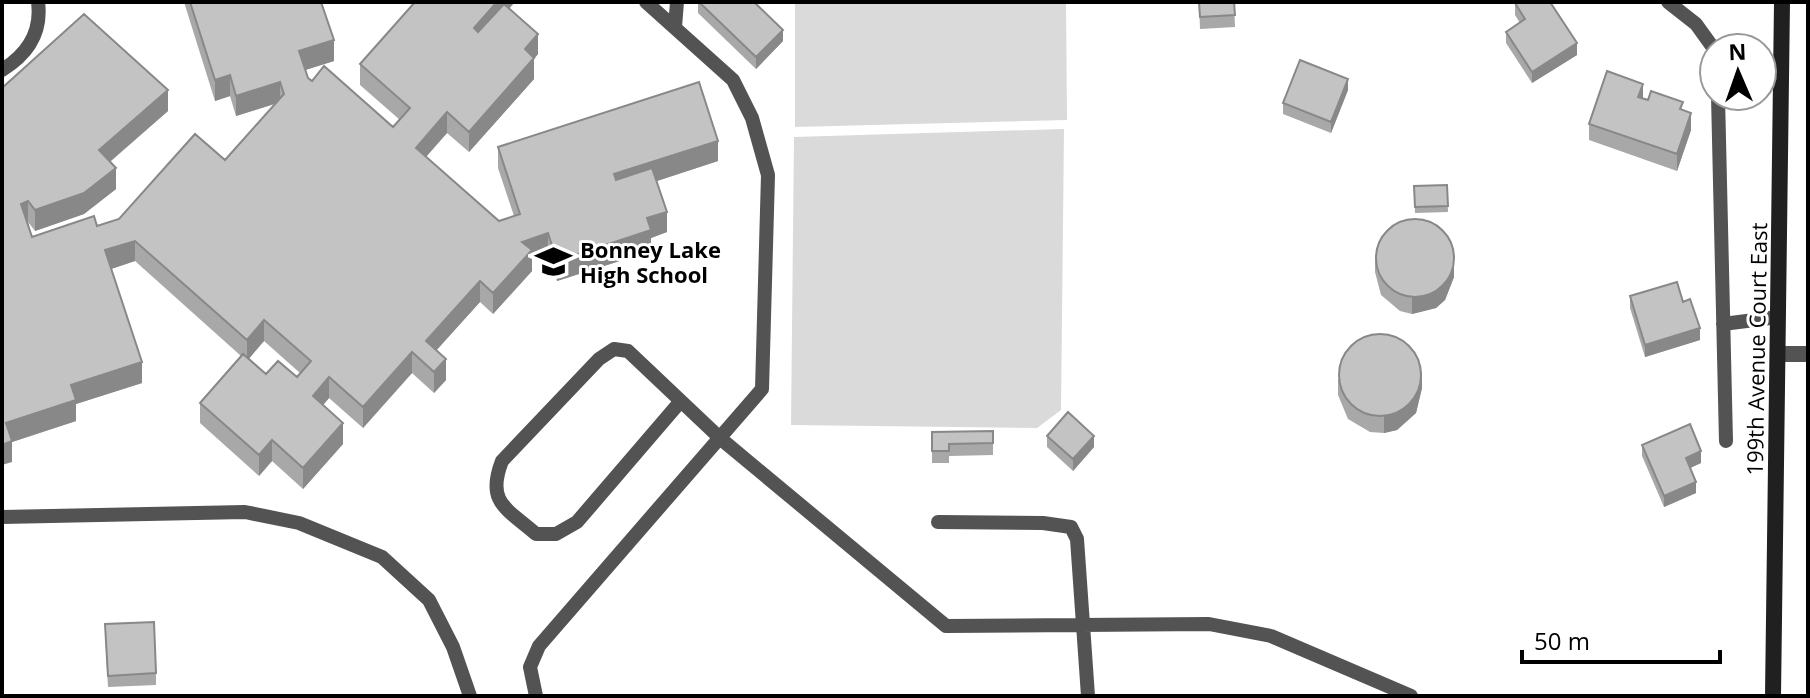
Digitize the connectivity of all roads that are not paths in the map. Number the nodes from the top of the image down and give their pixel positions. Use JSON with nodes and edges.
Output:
{"nodes":[{"id":1,"x":38,"y":2,"type":"edge"},
{"id":2,"x":646,"y":2,"type":"edge"},
{"id":3,"x":677,"y":2,"type":"edge"},
{"id":4,"x":1668,"y":2,"type":"edge"},
{"id":5,"x":1782,"y":2,"type":"edge"},
{"id":6,"x":675,"y":27,"type":"junction"},
{"id":7,"x":1702,"y":32,"type":"edge"},
{"id":8,"x":2,"y":70,"type":"edge"},
{"id":9,"x":1718,"y":112,"type":"edge"},
{"id":10,"x":1778,"y":317,"type":"junction"},
{"id":11,"x":1723,"y":324,"type":"junction"},
{"id":12,"x":1778,"y":354,"type":"junction"},
{"id":13,"x":1808,"y":354,"type":"edge"},
{"id":14,"x":680,"y":402,"type":"junction"},
{"id":15,"x":721,"y":439,"type":"junction"},
{"id":16,"x":1726,"y":441,"type":"dead end"},
{"id":17,"x":2,"y":517,"type":"edge"},
{"id":18,"x":938,"y":522,"type":"dead end"},
{"id":19,"x":1084,"y":624,"type":"junction"},
{"id":20,"x":470,"y":696,"type":"edge"},
{"id":21,"x":536,"y":696,"type":"edge"},
{"id":22,"x":1088,"y":696,"type":"edge"},
{"id":23,"x":1411,"y":696,"type":"edge"},
{"id":24,"x":1773,"y":696,"type":"edge"}],
"edges":[{"from":1,"to":8,"type":"lane"},
{"from":2,"to":6,"type":"lane"},
{"from":3,"to":6,"type":"lane"},
{"from":4,"to":7,"type":"lane"},
{"from":5,"to":10,"type":"main road","name":"199th Avenue Court East"},
{"from":6,"to":15,"type":"lane"},
{"from":9,"to":11,"type":"lane"},
{"from":10,"to":11,"type":"lane"},
{"from":10,"to":12,"type":"main road","name":"199th Avenue Court East"},
{"from":11,"to":16,"type":"lane"},
{"from":12,"to":13,"type":"street"},
{"from":12,"to":24,"type":"main road","name":"199th Avenue Court East"},
{"from":14,"to":14,"type":"lane"},
{"from":14,"to":15,"type":"lane"},
{"from":15,"to":19,"type":"lane"},
{"from":15,"to":21,"type":"lane"},
{"from":17,"to":20,"type":"lane"},
{"from":18,"to":19,"type":"lane"},
{"from":19,"to":22,"type":"lane"},
{"from":19,"to":23,"type":"lane"}]}
